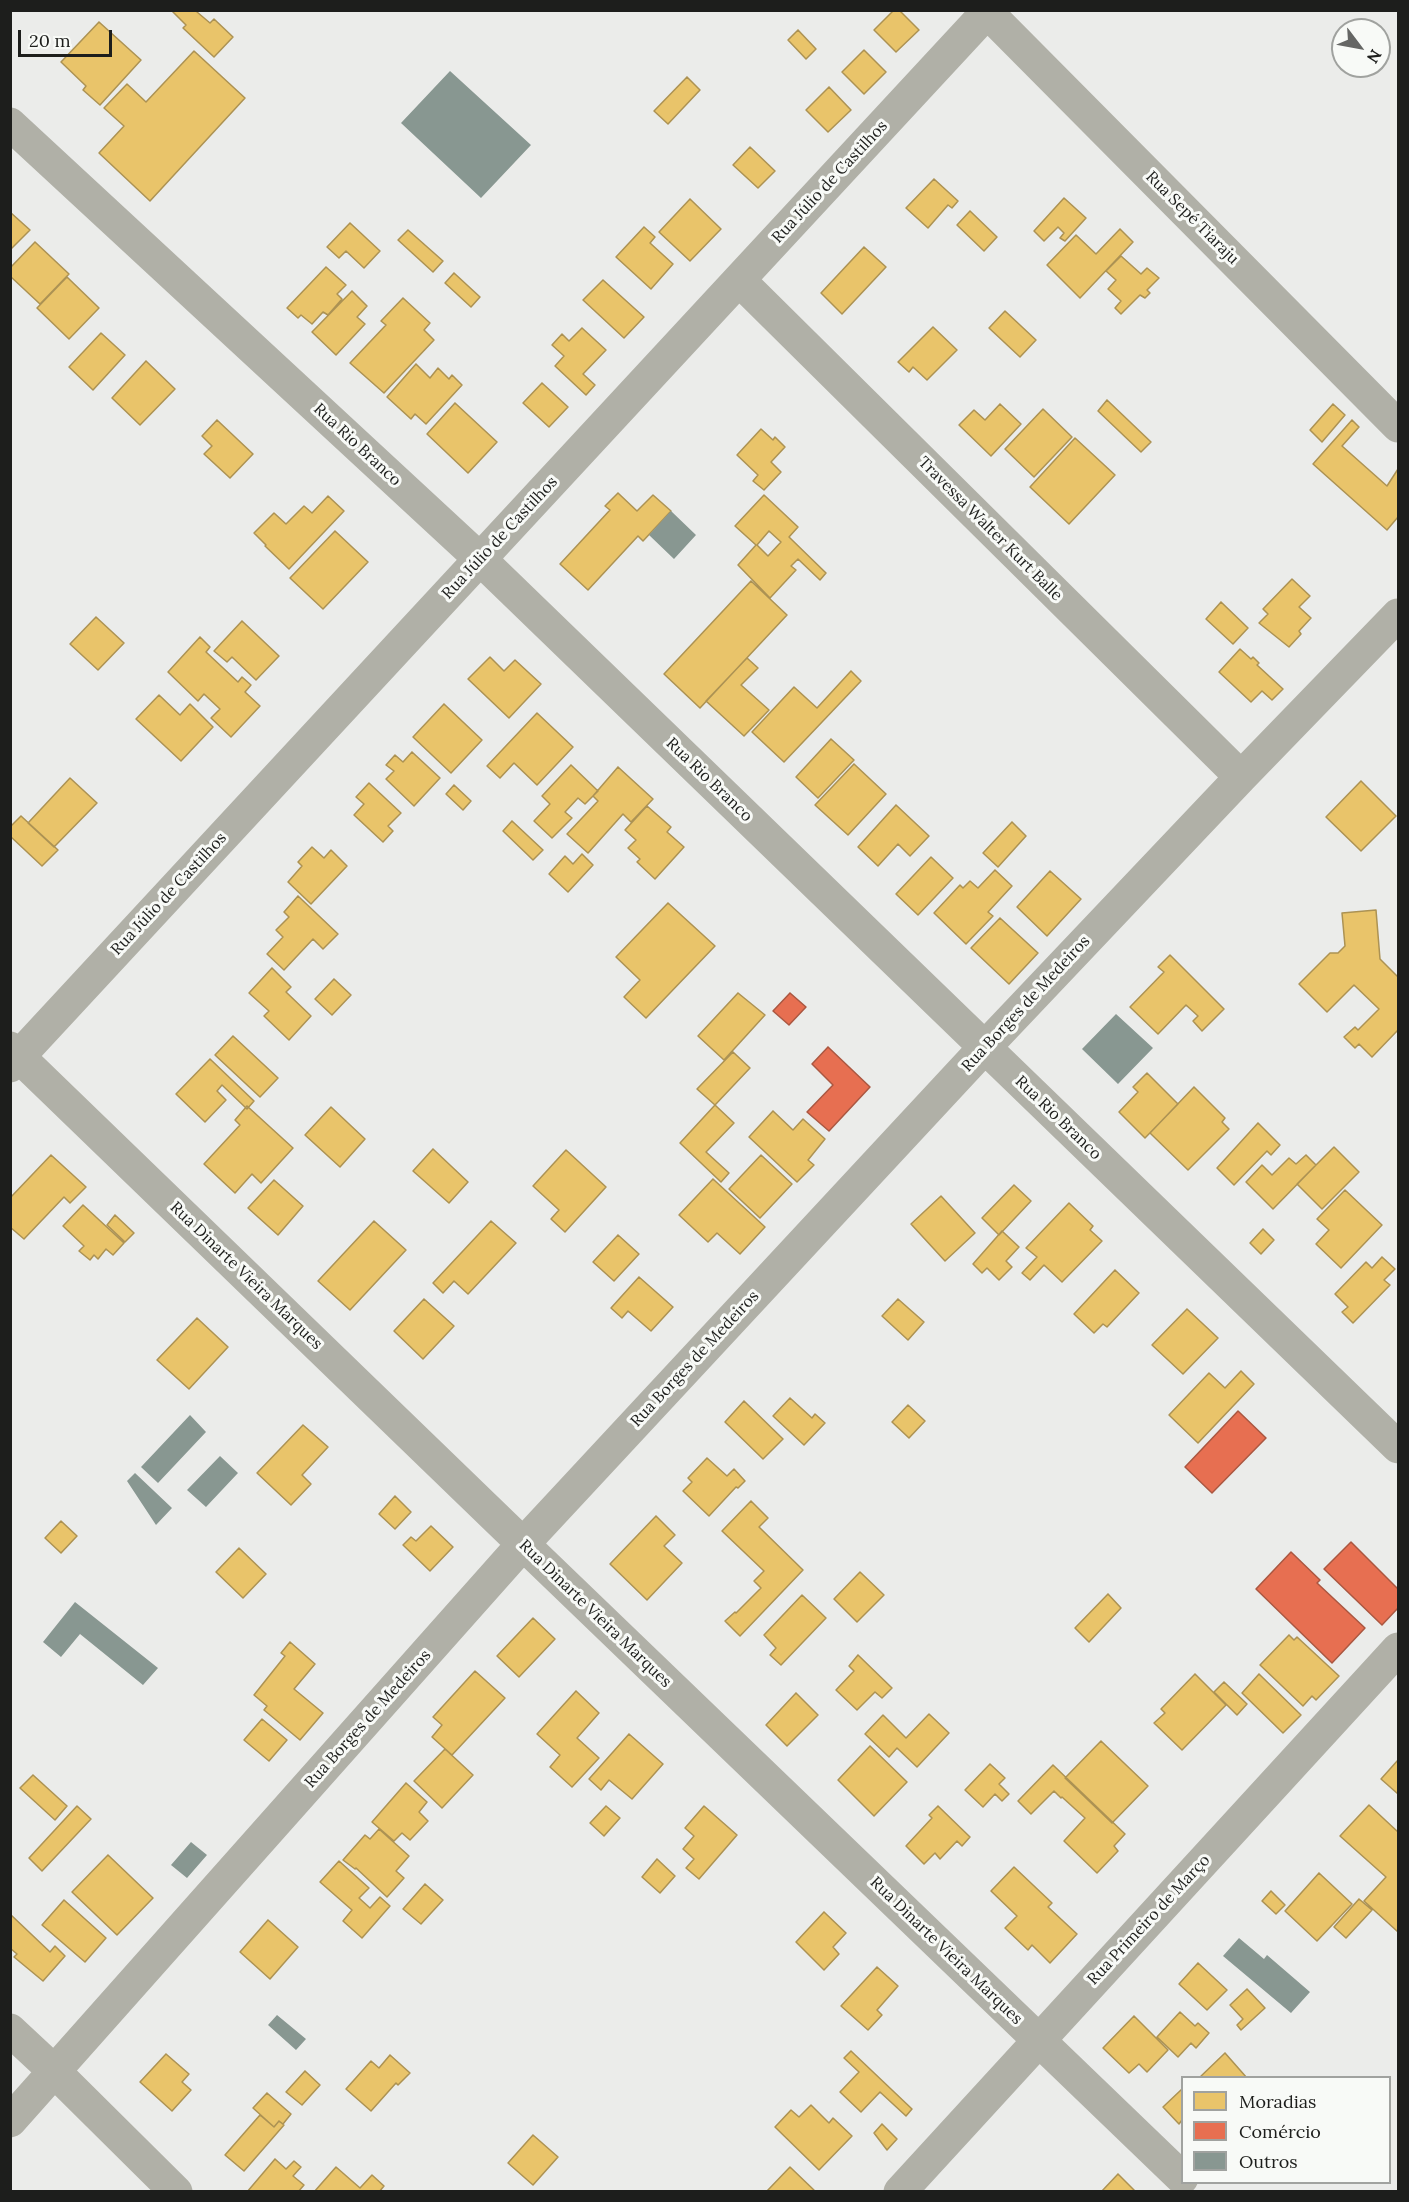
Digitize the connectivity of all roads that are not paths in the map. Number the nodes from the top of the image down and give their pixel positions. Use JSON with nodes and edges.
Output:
{"nodes":[{"id":1,"x":987,"y":11,"type":"edge"},
{"id":2,"x":10,"y":124,"type":"edge"},
{"id":3,"x":739,"y":280,"type":"junction"},
{"id":4,"x":1398,"y":426,"type":"edge"},
{"id":5,"x":480,"y":559,"type":"junction"},
{"id":6,"x":1398,"y":615,"type":"edge"},
{"id":7,"x":1241,"y":777,"type":"junction"},
{"id":8,"x":985,"y":1047,"type":"junction"},
{"id":9,"x":13,"y":1057,"type":"edge"},
{"id":10,"x":1398,"y":1447,"type":"edge"},
{"id":11,"x":523,"y":1545,"type":"junction"},
{"id":12,"x":1398,"y":1649,"type":"edge"},
{"id":13,"x":10,"y":2030,"type":"edge"},
{"id":14,"x":1039,"y":2041,"type":"junction"},
{"id":15,"x":54,"y":2071,"type":"junction"},
{"id":16,"x":10,"y":2121,"type":"edge"},
{"id":17,"x":1181,"y":2177,"type":"edge"},
{"id":18,"x":176,"y":2192,"type":"edge"},
{"id":19,"x":900,"y":2192,"type":"edge"}],
"edges":[{"from":1,"to":3,"type":"street","name":"Rua Júlio de Castilhos"},
{"from":1,"to":4,"type":"street","name":"Rua Sepé Tiaraju"},
{"from":2,"to":5,"type":"street","name":"Rua Rio Branco"},
{"from":3,"to":5,"type":"street","name":"Rua Júlio de Castilhos"},
{"from":3,"to":7,"type":"street","name":"Travessa Walter Kurt Balle"},
{"from":5,"to":8,"type":"street","name":"Rua Rio Branco"},
{"from":5,"to":9,"type":"street","name":"Rua Júlio de Castilhos"},
{"from":6,"to":7,"type":"street","name":"Rua Borges de Medeiros"},
{"from":7,"to":8,"type":"street","name":"Rua Borges de Medeiros"},
{"from":8,"to":10,"type":"street","name":"Rua Rio Branco"},
{"from":8,"to":11,"type":"street","name":"Rua Borges de Medeiros"},
{"from":9,"to":11,"type":"street","name":"Rua Dinarte Vieira Marques"},
{"from":11,"to":14,"type":"street","name":"Rua Dinarte Vieira Marques"},
{"from":11,"to":15,"type":"street","name":"Rua Borges de Medeiros"},
{"from":12,"to":14,"type":"street","name":"Rua Primeiro de Março"},
{"from":13,"to":15,"type":"street"},
{"from":14,"to":17,"type":"street","name":"Rua Dinarte Vieira Marques"},
{"from":14,"to":19,"type":"street","name":"Rua Primeiro de Março"},
{"from":15,"to":16,"type":"street","name":"Rua Borges de Medeiros"},
{"from":15,"to":18,"type":"street"}]}
